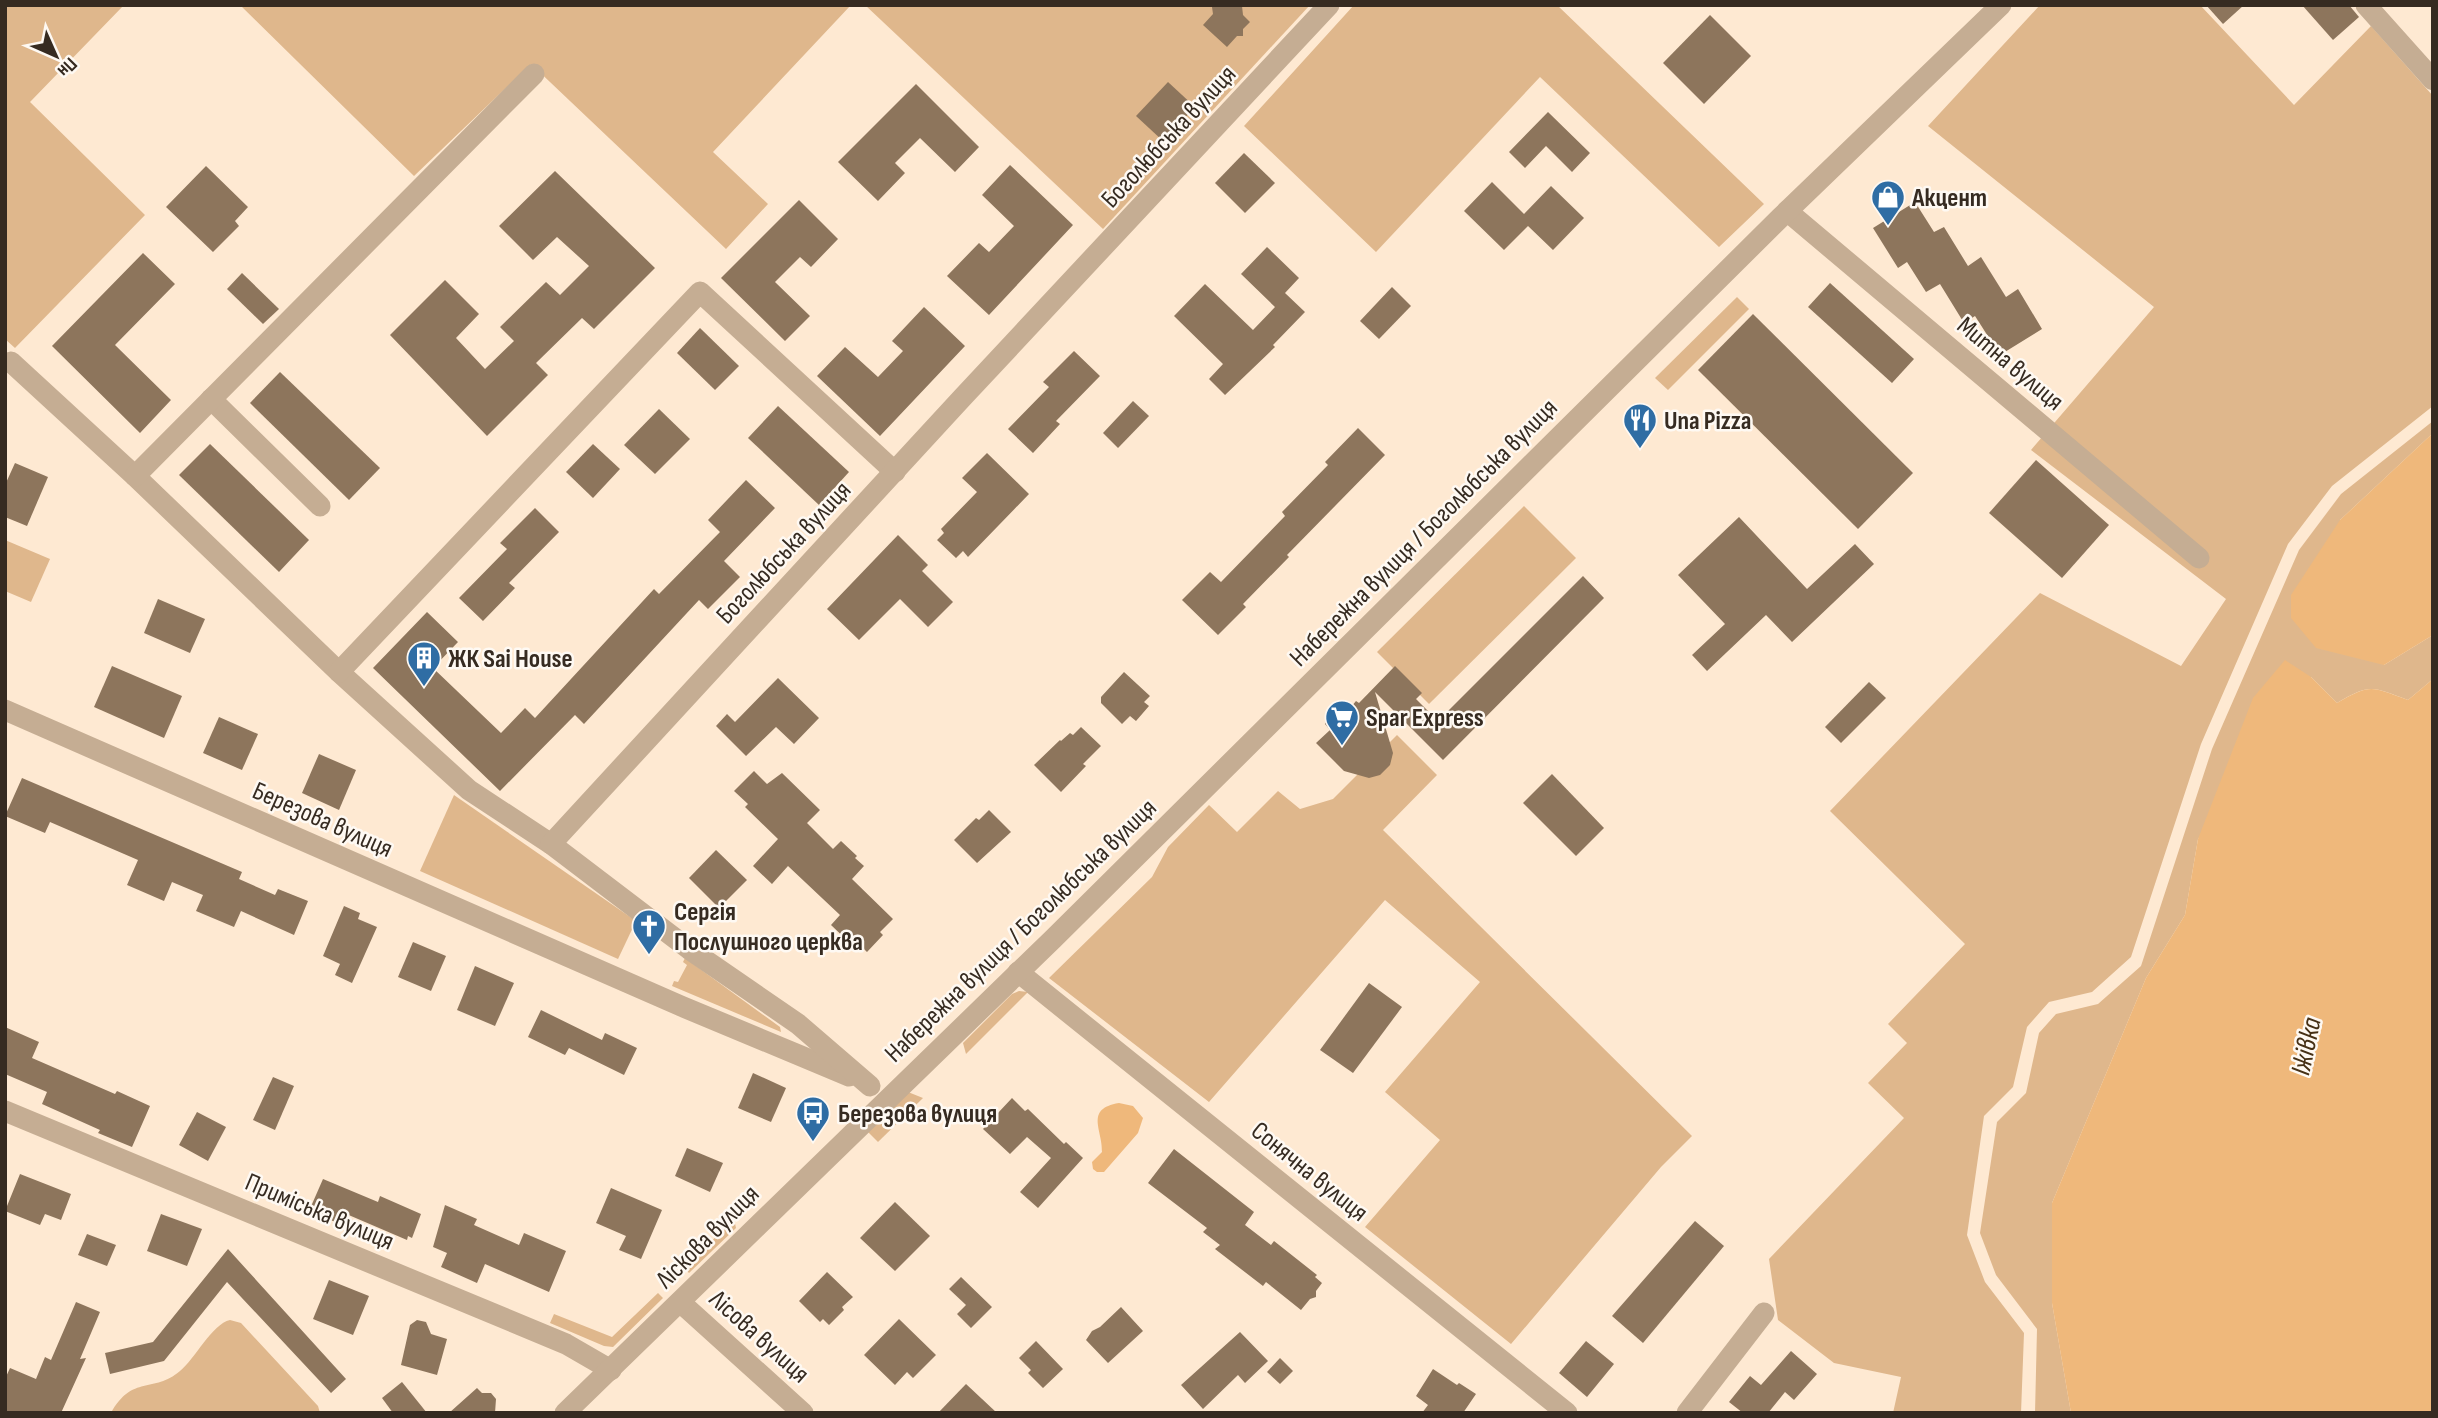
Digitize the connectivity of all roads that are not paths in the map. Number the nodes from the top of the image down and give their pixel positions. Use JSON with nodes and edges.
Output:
{"nodes":[{"id":1,"x":1329,"y":5,"type":"edge"},
{"id":2,"x":2001,"y":5,"type":"edge"},
{"id":3,"x":2367,"y":5,"type":"edge"},
{"id":4,"x":534,"y":74,"type":"dead end"},
{"id":5,"x":2433,"y":80,"type":"edge"},
{"id":6,"x":1787,"y":211,"type":"junction"},
{"id":7,"x":11,"y":362,"type":"dead end"},
{"id":8,"x":211,"y":399,"type":"junction"},
{"id":9,"x":895,"y":472,"type":"junction"},
{"id":10,"x":135,"y":476,"type":"junction"},
{"id":11,"x":320,"y":506,"type":"dead end"},
{"id":12,"x":2199,"y":558,"type":"dead end"},
{"id":13,"x":339,"y":672,"type":"junction"},
{"id":14,"x":5,"y":710,"type":"edge"},
{"id":15,"x":551,"y":845,"type":"junction"},
{"id":16,"x":1018,"y":972,"type":"junction"},
{"id":17,"x":878,"y":1092,"type":"junction"},
{"id":18,"x":5,"y":1111,"type":"edge"},
{"id":19,"x":680,"y":1302,"type":"junction"},
{"id":20,"x":1764,"y":1313,"type":"dead end"},
{"id":21,"x":611,"y":1370,"type":"junction"},
{"id":22,"x":565,"y":1413,"type":"edge"},
{"id":23,"x":803,"y":1413,"type":"edge"},
{"id":24,"x":1567,"y":1413,"type":"edge"},
{"id":25,"x":1686,"y":1413,"type":"edge"}],
"edges":[{"from":1,"to":9,"type":"street","name":"Боголюбська вулиця"},
{"from":2,"to":6,"type":"street","name":"Набережна вулиця / Боголюбська вулиця"},
{"from":3,"to":5,"type":"street"},
{"from":4,"to":8,"type":"street"},
{"from":6,"to":12,"type":"street","name":"Митна вулиця"},
{"from":6,"to":16,"type":"street","name":"Набережна вулиця / Боголюбська вулиця"},
{"from":7,"to":10,"type":"street"},
{"from":8,"to":10,"type":"street"},
{"from":8,"to":11,"type":"street"},
{"from":9,"to":13,"type":"street"},
{"from":9,"to":15,"type":"street","name":"Боголюбська вулиця"},
{"from":10,"to":13,"type":"street"},
{"from":13,"to":15,"type":"street"},
{"from":14,"to":17,"type":"street","name":"Березова вулиця"},
{"from":15,"to":17,"type":"street"},
{"from":16,"to":17,"type":"street","name":"Набережна вулиця / Боголюбська вулиця"},
{"from":16,"to":24,"type":"street","name":"Сонячна вулиця"},
{"from":17,"to":19,"type":"street","name":"Ліскова вулиця"},
{"from":18,"to":21,"type":"street","name":"Приміська вулиця"},
{"from":19,"to":21,"type":"street","name":"Ліскова вулиця"},
{"from":19,"to":23,"type":"street","name":"Лісова вулиця"},
{"from":20,"to":25,"type":"street"},
{"from":21,"to":22,"type":"street","name":"Ліскова вулиця"}]}
